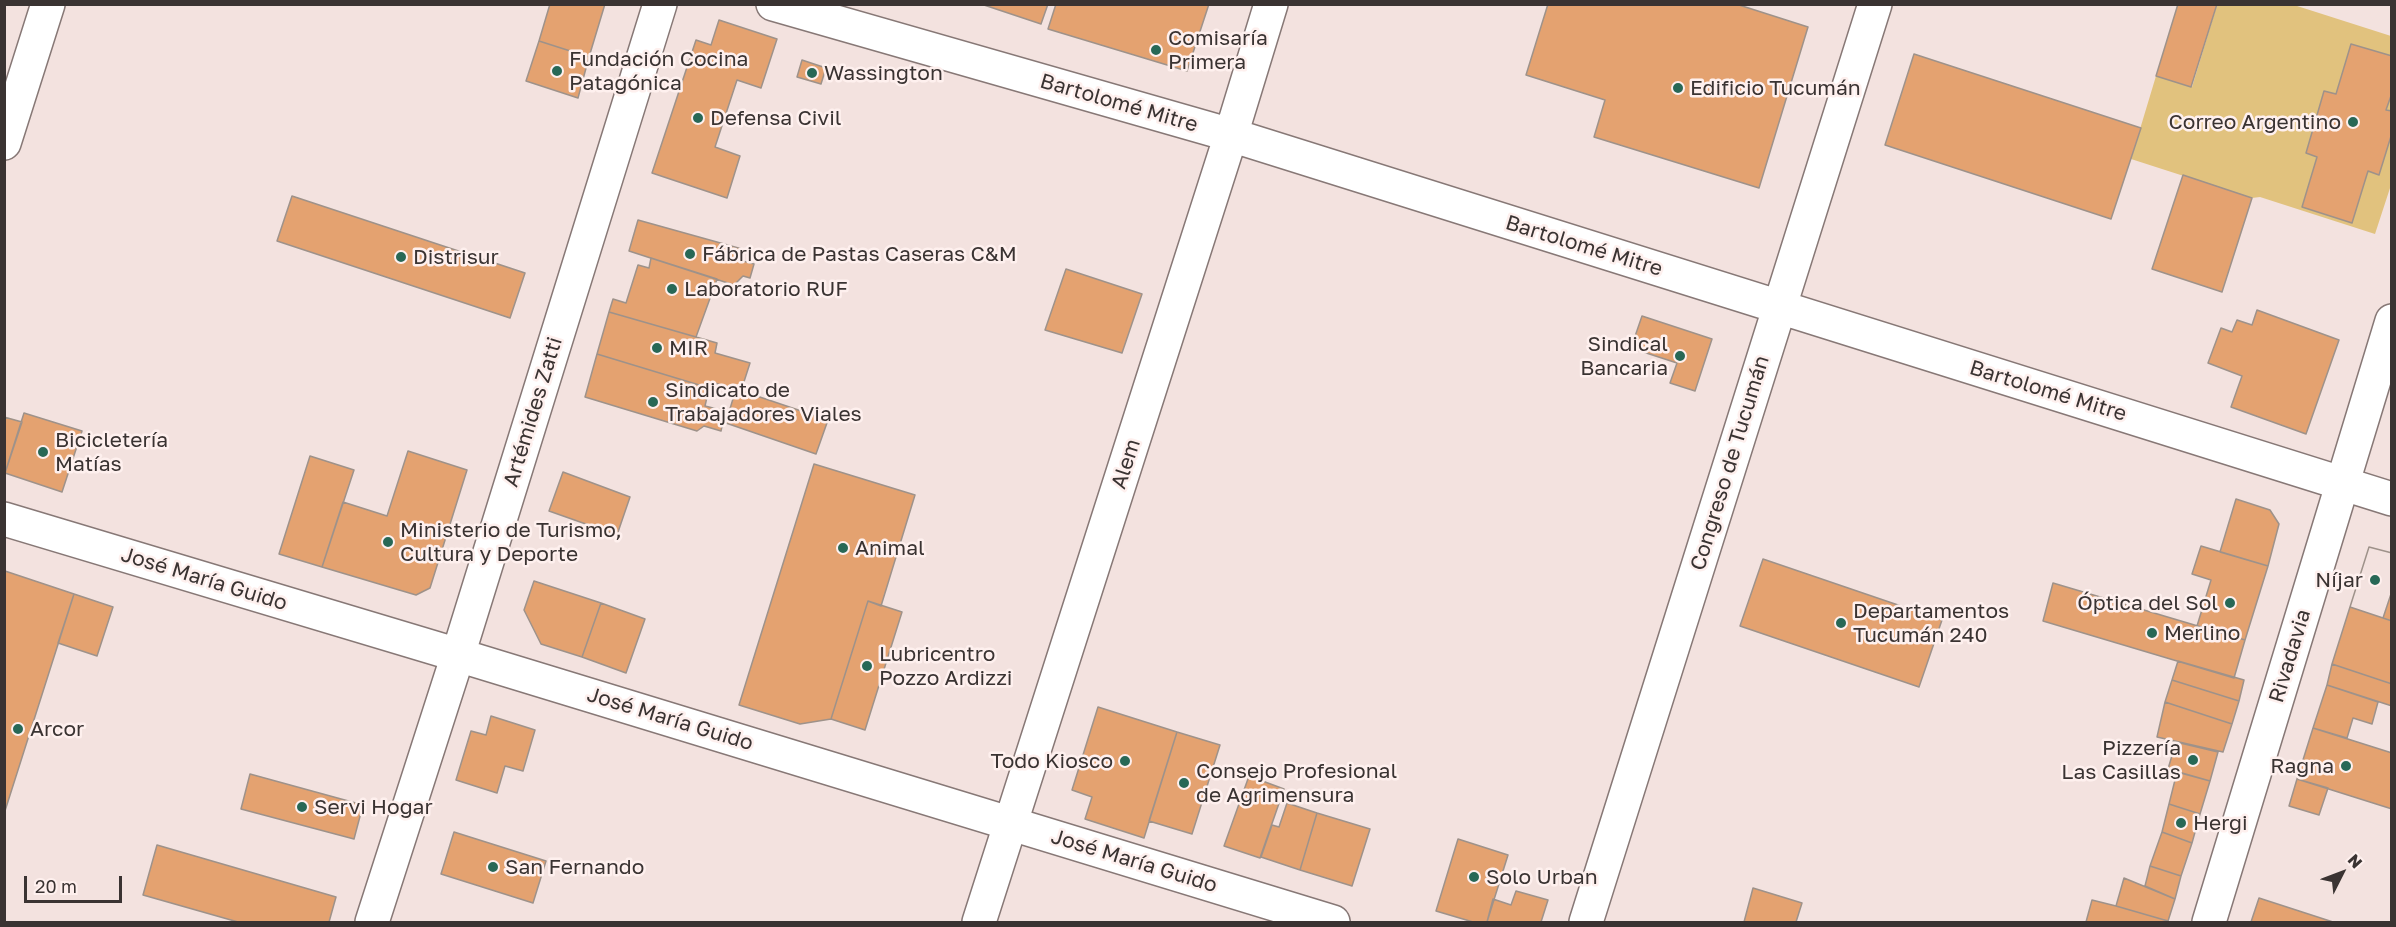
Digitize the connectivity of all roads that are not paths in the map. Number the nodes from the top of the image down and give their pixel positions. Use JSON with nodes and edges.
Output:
{"nodes":[{"id":1,"x":48,"y":4,"type":"edge"},
{"id":2,"x":660,"y":4,"type":"edge"},
{"id":3,"x":773,"y":4,"type":"edge"},
{"id":4,"x":1271,"y":4,"type":"edge"},
{"id":5,"x":1875,"y":4,"type":"edge"},
{"id":6,"x":1231,"y":135,"type":"junction"},
{"id":7,"x":4,"y":143,"type":"edge"},
{"id":8,"x":1780,"y":307,"type":"junction"},
{"id":9,"x":2391,"y":321,"type":"edge"},
{"id":10,"x":2342,"y":483,"type":"junction"},
{"id":11,"x":2391,"y":499,"type":"edge"},
{"id":12,"x":4,"y":519,"type":"edge"},
{"id":13,"x":458,"y":655,"type":"junction"},
{"id":14,"x":1010,"y":822,"type":"junction"},
{"id":15,"x":372,"y":922,"type":"edge"},
{"id":16,"x":979,"y":922,"type":"edge"},
{"id":17,"x":1333,"y":922,"type":"edge"},
{"id":18,"x":1586,"y":922,"type":"edge"},
{"id":19,"x":2209,"y":922,"type":"edge"}],
"edges":[{"from":1,"to":7,"type":"street"},
{"from":2,"to":13,"type":"street","name":"Artémides Zatti"},
{"from":3,"to":6,"type":"street","name":"Bartolomé Mitre"},
{"from":4,"to":6,"type":"street","name":"Alem"},
{"from":5,"to":8,"type":"street","name":"Congreso de Tucumán"},
{"from":6,"to":8,"type":"street","name":"Bartolomé Mitre"},
{"from":6,"to":14,"type":"street","name":"Alem"},
{"from":8,"to":10,"type":"street","name":"Bartolomé Mitre"},
{"from":8,"to":18,"type":"street","name":"Congreso de Tucumán"},
{"from":9,"to":10,"type":"street","name":"Rivadavia"},
{"from":10,"to":11,"type":"street","name":"Bartolomé Mitre"},
{"from":10,"to":19,"type":"street","name":"Rivadavia"},
{"from":12,"to":13,"type":"street","name":"José María Guido"},
{"from":13,"to":14,"type":"street","name":"José María Guido"},
{"from":13,"to":15,"type":"street","name":"Artémides Zatti"},
{"from":14,"to":16,"type":"street","name":"Alem"},
{"from":14,"to":17,"type":"street","name":"José María Guido"}]}
